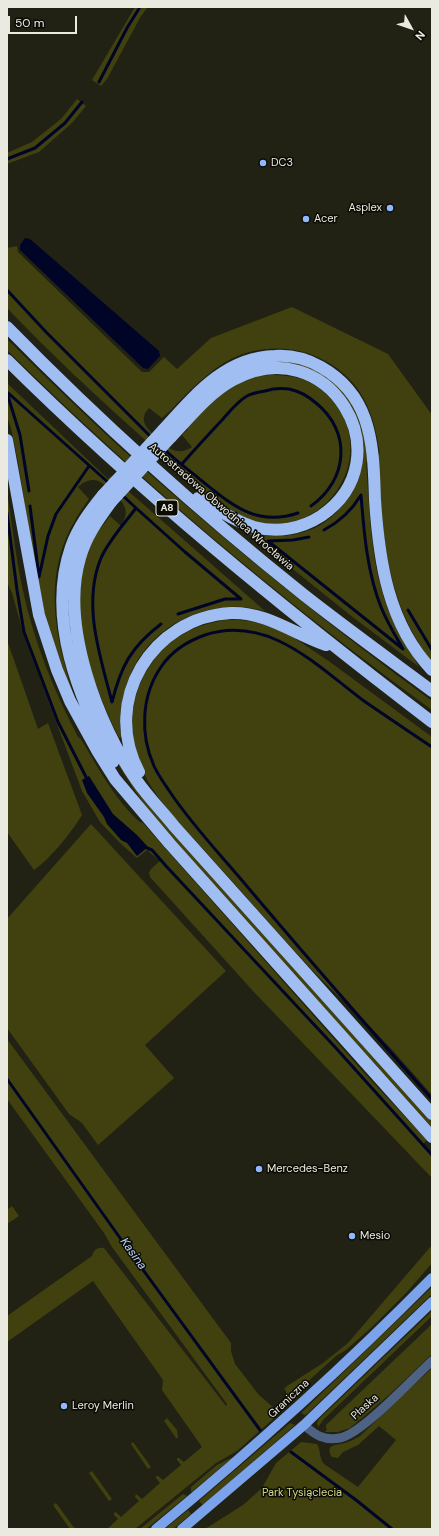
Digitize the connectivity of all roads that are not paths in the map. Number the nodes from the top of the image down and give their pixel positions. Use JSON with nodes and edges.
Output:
{"nodes":[{"id":1,"x":7,"y":328,"type":"edge"},
{"id":2,"x":7,"y":360,"type":"edge"},
{"id":3,"x":167,"y":433,"type":"junction"},
{"id":4,"x":7,"y":440,"type":"edge"},
{"id":5,"x":172,"y":483,"type":"junction"},
{"id":6,"x":107,"y":499,"type":"junction"},
{"id":7,"x":335,"y":648,"type":"junction"},
{"id":8,"x":432,"y":670,"type":"edge"},
{"id":9,"x":432,"y":691,"type":"edge"},
{"id":10,"x":432,"y":722,"type":"edge"},
{"id":11,"x":135,"y":801,"type":"junction"},
{"id":12,"x":158,"y":806,"type":"junction"},
{"id":13,"x":432,"y":1114,"type":"edge"},
{"id":14,"x":432,"y":1137,"type":"edge"},
{"id":15,"x":432,"y":1278,"type":"edge"},
{"id":16,"x":432,"y":1302,"type":"edge"},
{"id":17,"x":432,"y":1361,"type":"edge"},
{"id":18,"x":304,"y":1425,"type":"junction"},
{"id":19,"x":156,"y":1529,"type":"edge"},
{"id":20,"x":182,"y":1529,"type":"edge"}],
"edges":[{"from":1,"to":5,"type":"highway","name":"Autostradowa Obwodnica Wrocławia","number":"A8"},
{"from":2,"to":7,"type":"highway","number":"A8"},
{"from":3,"to":5,"type":"highway"},
{"from":3,"to":6,"type":"highway","bridge":true},
{"from":3,"to":8,"type":"highway"},
{"from":4,"to":11,"type":"highway"},
{"from":5,"to":9,"type":"highway","name":"Autostradowa Obwodnica Wrocławia","number":"A8"},
{"from":6,"to":11,"type":"highway"},
{"from":6,"to":12,"type":"highway"},
{"from":7,"to":10,"type":"highway","number":"A8"},
{"from":7,"to":12,"type":"highway"},
{"from":11,"to":14,"type":"highway"},
{"from":12,"to":13,"type":"highway"},
{"from":15,"to":19,"type":"main road","name":"Graniczna"},
{"from":16,"to":18,"type":"main road"},
{"from":17,"to":18,"type":"street","name":"Płaska"},
{"from":18,"to":20,"type":"main road"}]}
